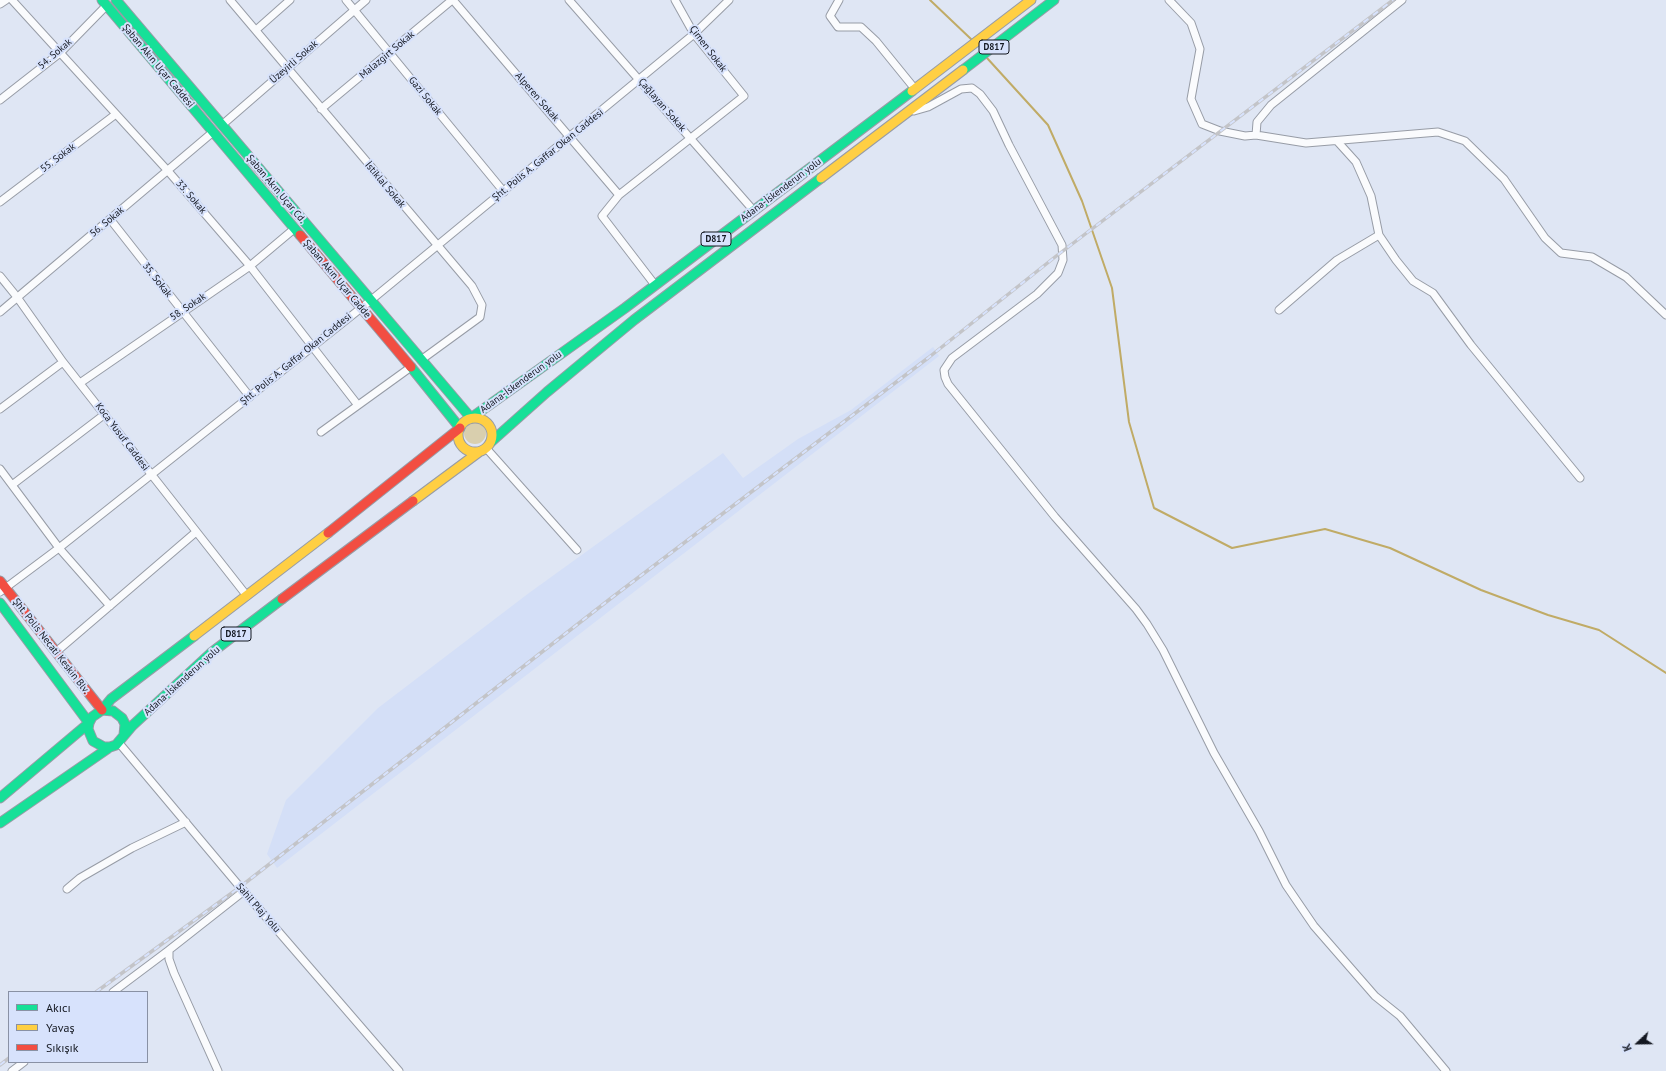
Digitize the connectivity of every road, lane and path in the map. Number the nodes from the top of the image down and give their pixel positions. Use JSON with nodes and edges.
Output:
{"nodes":[{"id":1,"x":6,"y":0,"type":"edge"},
{"id":2,"x":12,"y":0,"type":"edge"},
{"id":3,"x":116,"y":0,"type":"edge"},
{"id":4,"x":230,"y":0,"type":"edge"},
{"id":5,"x":290,"y":0,"type":"edge"},
{"id":6,"x":346,"y":0,"type":"edge"},
{"id":7,"x":366,"y":0,"type":"edge"},
{"id":8,"x":452,"y":0,"type":"edge"},
{"id":9,"x":569,"y":0,"type":"edge"},
{"id":10,"x":675,"y":0,"type":"edge"},
{"id":11,"x":729,"y":0,"type":"edge"},
{"id":12,"x":839,"y":0,"type":"edge"},
{"id":13,"x":1031,"y":0,"type":"edge"},
{"id":14,"x":1054,"y":0,"type":"edge"},
{"id":15,"x":1169,"y":0,"type":"edge"},
{"id":16,"x":1402,"y":0,"type":"edge"},
{"id":17,"x":104,"y":3,"type":"edge"},
{"id":18,"x":0,"y":4,"type":"edge"},
{"id":19,"x":355,"y":10,"type":"junction"},
{"id":20,"x":256,"y":30,"type":"junction"},
{"id":21,"x":694,"y":34,"type":"junction"},
{"id":22,"x":60,"y":52,"type":"junction"},
{"id":23,"x":390,"y":53,"type":"junction"},
{"id":24,"x":287,"y":68,"type":"junction"},
{"id":25,"x":640,"y":80,"type":"junction"},
{"id":26,"x":915,"y":89,"type":"junction"},
{"id":27,"x":0,"y":100,"type":"edge"},
{"id":28,"x":321,"y":109,"type":"junction"},
{"id":29,"x":908,"y":113,"type":"junction"},
{"id":30,"x":116,"y":114,"type":"junction"},
{"id":31,"x":222,"y":125,"type":"junction"},
{"id":32,"x":213,"y":132,"type":"junction"},
{"id":33,"x":1256,"y":135,"type":"junction"},
{"id":34,"x":570,"y":137,"type":"junction"},
{"id":35,"x":691,"y":138,"type":"junction"},
{"id":36,"x":1337,"y":141,"type":"junction"},
{"id":37,"x":168,"y":171,"type":"junction"},
{"id":38,"x":504,"y":192,"type":"junction"},
{"id":39,"x":619,"y":195,"type":"junction"},
{"id":40,"x":0,"y":202,"type":"edge"},
{"id":41,"x":754,"y":211,"type":"junction"},
{"id":42,"x":110,"y":220,"type":"junction"},
{"id":43,"x":294,"y":229,"type":"junction"},
{"id":44,"x":1379,"y":235,"type":"junction"},
{"id":45,"x":436,"y":247,"type":"junction"},
{"id":46,"x":250,"y":266,"type":"junction"},
{"id":47,"x":0,"y":276,"type":"edge"},
{"id":48,"x":655,"y":285,"type":"junction"},
{"id":49,"x":17,"y":297,"type":"junction"},
{"id":50,"x":370,"y":301,"type":"junction"},
{"id":51,"x":360,"y":307,"type":"junction"},
{"id":52,"x":1279,"y":310,"type":"dead end"},
{"id":53,"x":0,"y":312,"type":"edge"},
{"id":54,"x":181,"y":312,"type":"junction"},
{"id":55,"x":1666,"y":315,"type":"edge"},
{"id":56,"x":314,"y":347,"type":"junction"},
{"id":57,"x":421,"y":360,"type":"junction"},
{"id":58,"x":63,"y":362,"type":"junction"},
{"id":59,"x":411,"y":367,"type":"junction"},
{"id":60,"x":80,"y":383,"type":"junction"},
{"id":61,"x":250,"y":397,"type":"junction"},
{"id":62,"x":357,"y":404,"type":"junction"},
{"id":63,"x":0,"y":410,"type":"edge"},
{"id":64,"x":105,"y":414,"type":"junction"},
{"id":65,"x":471,"y":418,"type":"junction"},
{"id":66,"x":460,"y":428,"type":"junction"},
{"id":67,"x":321,"y":432,"type":"dead end"},
{"id":68,"x":486,"y":447,"type":"junction"},
{"id":69,"x":0,"y":469,"type":"edge"},
{"id":70,"x":150,"y":474,"type":"junction"},
{"id":71,"x":1580,"y":478,"type":"dead end"},
{"id":72,"x":12,"y":485,"type":"junction"},
{"id":73,"x":196,"y":532,"type":"junction"},
{"id":74,"x":59,"y":548,"type":"junction"},
{"id":75,"x":576,"y":550,"type":"dead end"},
{"id":76,"x":2,"y":587,"type":"edge"},
{"id":77,"x":247,"y":596,"type":"junction"},
{"id":78,"x":0,"y":603,"type":"edge"},
{"id":79,"x":110,"y":606,"type":"junction"},
{"id":80,"x":56,"y":652,"type":"junction"},
{"id":81,"x":102,"y":710,"type":"junction"},
{"id":82,"x":89,"y":723,"type":"junction"},
{"id":83,"x":121,"y":739,"type":"junction"},
{"id":84,"x":110,"y":747,"type":"junction"},
{"id":85,"x":0,"y":798,"type":"edge"},
{"id":86,"x":186,"y":822,"type":"junction"},
{"id":87,"x":0,"y":823,"type":"edge"},
{"id":88,"x":67,"y":889,"type":"dead end"},
{"id":89,"x":244,"y":891,"type":"junction"},
{"id":90,"x":169,"y":950,"type":"junction"},
{"id":91,"x":114,"y":991,"type":"edge"},
{"id":92,"x":23,"y":1063,"type":"edge"},
{"id":93,"x":12,"y":1071,"type":"edge"},
{"id":94,"x":218,"y":1071,"type":"edge"},
{"id":95,"x":399,"y":1071,"type":"edge"},
{"id":96,"x":1446,"y":1071,"type":"edge"}],
"edges":[{"from":1,"to":18,"type":"street"},
{"from":2,"to":22,"type":"street","name":"33. Sokak"},
{"from":3,"to":31,"type":"main road","name":"Şaban Akın Uçar Caddesi"},
{"from":4,"to":20,"type":"street","name":"İstiklal Sokak"},
{"from":5,"to":20,"type":"street"},
{"from":6,"to":19,"type":"street","name":"Gazi Sokak"},
{"from":7,"to":19,"type":"street","name":"Üzeyirli Sokak"},
{"from":8,"to":23,"type":"street","name":"Malazgirt Sokak"},
{"from":8,"to":34,"type":"street","name":"Alperen Sokak"},
{"from":9,"to":25,"type":"street","name":"Çağlayan Sokak"},
{"from":10,"to":21,"type":"street","name":"Çimen Sokak"},
{"from":11,"to":21,"type":"street","name":"Şht. Polis A. Gaffar Okan Caddesi"},
{"from":12,"to":26,"type":"street"},
{"from":13,"to":26,"type":"main road","name":"Adana-İskenderun yolu","number":"D817"},
{"from":14,"to":29,"type":"main road","number":"D817"},
{"from":15,"to":33,"type":"street"},
{"from":16,"to":33,"type":"street"},
{"from":17,"to":22,"type":"street","name":"54. Sokak"},
{"from":17,"to":32,"type":"main road","name":"Şaban Akın Uçar Caddesi"},
{"from":19,"to":23,"type":"street","name":"Gazi Sokak"},
{"from":19,"to":24,"type":"street","name":"Üzeyirli Sokak"},
{"from":20,"to":24,"type":"street","name":"İstiklal Sokak"},
{"from":21,"to":25,"type":"street","name":"Şht. Polis A. Gaffar Okan Caddesi"},
{"from":21,"to":35,"type":"street","name":"Çimen Sokak"},
{"from":22,"to":27,"type":"street","name":"54. Sokak"},
{"from":22,"to":30,"type":"street","name":"33. Sokak"},
{"from":23,"to":28,"type":"street","name":"Malazgirt Sokak"},
{"from":23,"to":38,"type":"street","name":"Gazi Sokak"},
{"from":24,"to":28,"type":"street","name":"İstiklal Sokak"},
{"from":24,"to":31,"type":"street","name":"Üzeyirli Sokak"},
{"from":25,"to":34,"type":"street","name":"Şht. Polis A. Gaffar Okan Caddesi"},
{"from":25,"to":35,"type":"street","name":"Çağlayan Sokak"},
{"from":26,"to":41,"type":"main road","name":"Adana-İskenderun yolu","number":"D817"},
{"from":28,"to":45,"type":"street","name":"İstiklal Sokak"},
{"from":29,"to":68,"type":"main road","number":"D817"},
{"from":29,"to":96,"type":"street"},
{"from":30,"to":37,"type":"street","name":"33. Sokak"},
{"from":30,"to":40,"type":"street","name":"55. Sokak"},
{"from":31,"to":32,"type":"main road"},
{"from":31,"to":50,"type":"main road","name":"Şaban Akın Uçar Cd."},
{"from":32,"to":37,"type":"street","name":"56. Sokak"},
{"from":32,"to":43,"type":"main road","name":"Şaban Akın Uçar Cadde"},
{"from":33,"to":36,"type":"street"},
{"from":34,"to":38,"type":"street","name":"Şht. Polis A. Gaffar Okan Caddesi"},
{"from":34,"to":39,"type":"street","name":"Alperen Sokak"},
{"from":35,"to":39,"type":"street"},
{"from":35,"to":41,"type":"street","name":"Çağlayan Sokak"},
{"from":36,"to":44,"type":"street"},
{"from":36,"to":55,"type":"street"},
{"from":37,"to":42,"type":"street","name":"56. Sokak"},
{"from":37,"to":46,"type":"street","name":"33. Sokak"},
{"from":38,"to":45,"type":"street","name":"Şht. Polis A. Gaffar Okan Caddesi"},
{"from":39,"to":48,"type":"street"},
{"from":41,"to":48,"type":"main road","name":"Adana-İskenderun yolu","number":"D817"},
{"from":42,"to":49,"type":"street","name":"56. Sokak"},
{"from":42,"to":54,"type":"street","name":"35. Sokak"},
{"from":43,"to":46,"type":"street","name":"58. Sokak"},
{"from":43,"to":51,"type":"main road","name":"Şaban Akın Uçar Cadde"},
{"from":44,"to":52,"type":"street"},
{"from":44,"to":71,"type":"street"},
{"from":45,"to":50,"type":"street","name":"Şht. Polis A. Gaffar Okan Caddesi"},
{"from":45,"to":57,"type":"street","name":"İstiklal Sokak"},
{"from":46,"to":54,"type":"street","name":"58. Sokak"},
{"from":46,"to":56,"type":"street","name":"33. Sokak"},
{"from":47,"to":49,"type":"street","name":"Koca Yusuf Caddesi"},
{"from":48,"to":65,"type":"main road","name":"Adana-İskenderun yolu","number":"D817"},
{"from":49,"to":53,"type":"street","name":"56. Sokak"},
{"from":49,"to":58,"type":"street","name":"Koca Yusuf Caddesi"},
{"from":50,"to":51,"type":"street","name":"Şht. Polis A. Gaffar Okan Caddesi"},
{"from":50,"to":57,"type":"main road","name":"Şaban Akın Uçar Cd."},
{"from":51,"to":56,"type":"street","name":"Şht. Polis A. Gaffar Okan Caddesi"},
{"from":51,"to":59,"type":"main road","name":"Şaban Akın Uçar Cadde"},
{"from":54,"to":60,"type":"street","name":"58. Sokak"},
{"from":54,"to":61,"type":"street","name":"35. Sokak"},
{"from":56,"to":61,"type":"street","name":"Şht. Polis A. Gaffar Okan Caddesi"},
{"from":56,"to":62,"type":"street","name":"33. Sokak"},
{"from":57,"to":65,"type":"main road","name":"Şaban Akın Uçar Cd."},
{"from":58,"to":60,"type":"street","name":"Koca Yusuf Caddesi"},
{"from":58,"to":63,"type":"street"},
{"from":59,"to":62,"type":"street"},
{"from":59,"to":66,"type":"main road","name":"Şaban Akın Uçar Cadde"},
{"from":60,"to":64,"type":"street","name":"Koca Yusuf Caddesi"},
{"from":61,"to":70,"type":"street","name":"Şht. Polis A. Gaffar Okan Caddesi"},
{"from":62,"to":67,"type":"street"},
{"from":64,"to":70,"type":"street","name":"Koca Yusuf Caddesi"},
{"from":64,"to":72,"type":"street"},
{"from":65,"to":66,"type":"main road"},
{"from":65,"to":68,"type":"main road"},
{"from":66,"to":68,"type":"main road"},
{"from":66,"to":77,"type":"main road","number":"D817"},
{"from":68,"to":75,"type":"street"},
{"from":68,"to":83,"type":"main road","name":"Adana-İskenderun yolu","number":"D817"},
{"from":69,"to":72,"type":"street"},
{"from":70,"to":73,"type":"street","name":"Koca Yusuf Caddesi"},
{"from":70,"to":74,"type":"street","name":"Şht. Polis A. Gaffar Okan Caddesi"},
{"from":72,"to":74,"type":"street"},
{"from":73,"to":77,"type":"street","name":"Koca Yusuf Caddesi"},
{"from":73,"to":79,"type":"street"},
{"from":74,"to":76,"type":"street","name":"Şht. Polis A. Gaffar Okan Caddesi"},
{"from":74,"to":79,"type":"street"},
{"from":76,"to":80,"type":"main road","name":"Şht. Polis Necati Keskin Blv."},
{"from":77,"to":81,"type":"main road","number":"D817"},
{"from":78,"to":82,"type":"main road","name":"Şht. Polis Necati Keskin Blv."},
{"from":79,"to":80,"type":"street"},
{"from":80,"to":81,"type":"main road","name":"Şht. Polis Necati Keskin Blv."},
{"from":81,"to":82,"type":"main road","number":"D817"},
{"from":81,"to":83,"type":"main road"},
{"from":82,"to":84,"type":"main road"},
{"from":82,"to":85,"type":"main road","number":"D817"},
{"from":83,"to":84,"type":"main road","name":"Adana-İskenderun yolu","number":"D817"},
{"from":83,"to":86,"type":"street","name":"Sahil Plaj Yolu"},
{"from":84,"to":87,"type":"main road","name":"Adana-İskenderun yolu","number":"D817"},
{"from":86,"to":88,"type":"street"},
{"from":86,"to":89,"type":"street","name":"Sahil Plaj Yolu"},
{"from":89,"to":90,"type":"street"},
{"from":89,"to":95,"type":"street","name":"Sahil Plaj Yolu"},
{"from":90,"to":91,"type":"street"},
{"from":90,"to":94,"type":"street"},
{"from":92,"to":93,"type":"street"}]}
